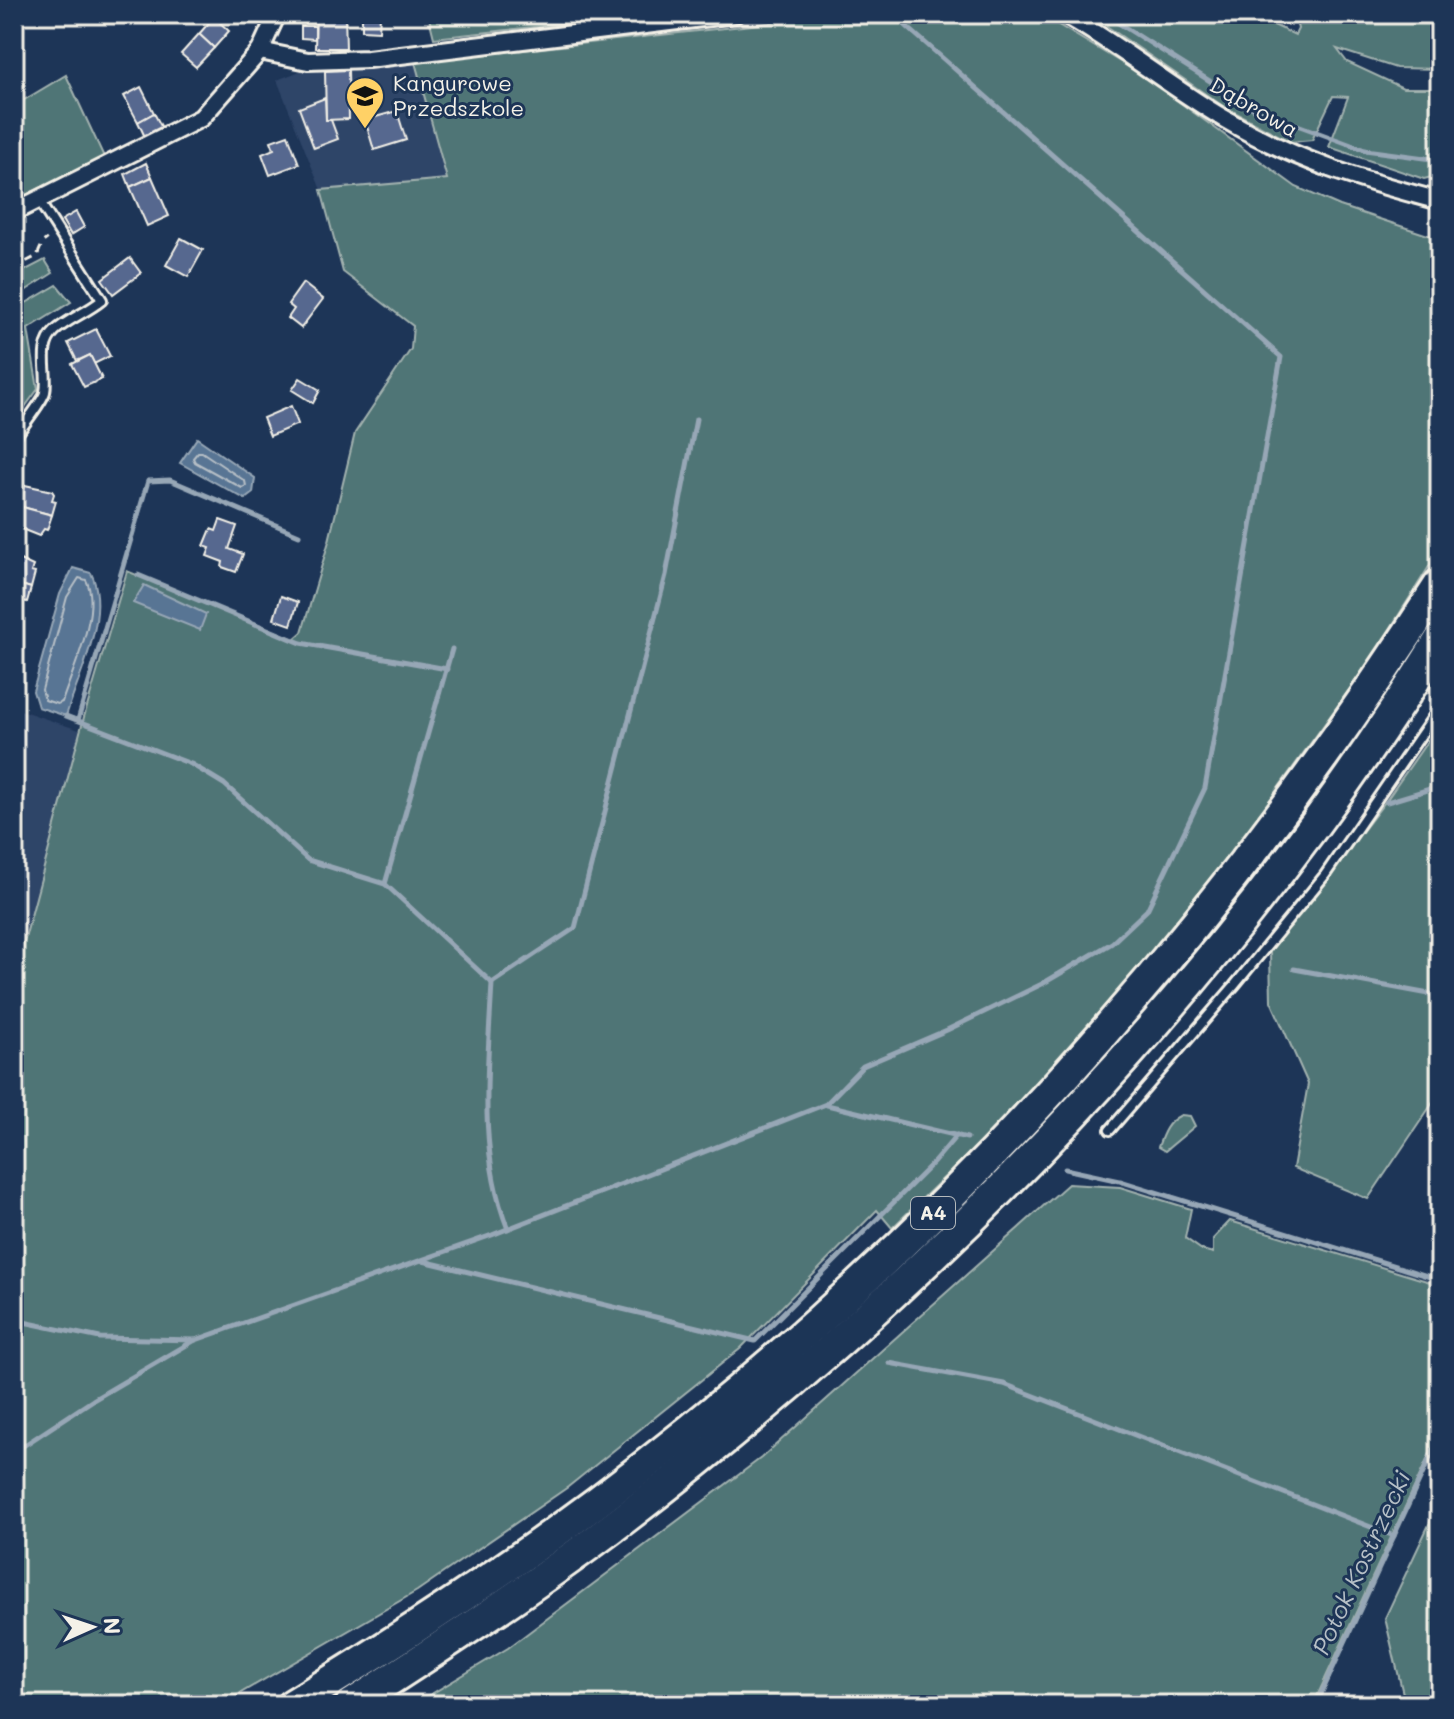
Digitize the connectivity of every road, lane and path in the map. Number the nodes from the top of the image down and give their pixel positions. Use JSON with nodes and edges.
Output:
{"nodes":[{"id":1,"x":277,"y":14,"type":"edge"},
{"id":2,"x":735,"y":14,"type":"edge"},
{"id":3,"x":1064,"y":14,"type":"edge"},
{"id":4,"x":260,"y":51,"type":"junction"},
{"id":5,"x":39,"y":201,"type":"junction"},
{"id":6,"x":1440,"y":201,"type":"edge"},
{"id":7,"x":14,"y":212,"type":"edge"},
{"id":8,"x":53,"y":235,"type":"dead end"},
{"id":9,"x":14,"y":268,"type":"edge"},
{"id":10,"x":14,"y":439,"type":"edge"},
{"id":11,"x":1440,"y":584,"type":"edge"},
{"id":12,"x":1440,"y":640,"type":"edge"},
{"id":13,"x":1440,"y":707,"type":"edge"},
{"id":14,"x":1110,"y":1130,"type":"dead end"},
{"id":15,"x":292,"y":1705,"type":"edge"},
{"id":16,"x":351,"y":1705,"type":"edge"}],
"edges":[{"from":1,"to":4,"type":"street"},
{"from":2,"to":4,"type":"street"},
{"from":3,"to":6,"type":"street","name":"Dąbrowa"},
{"from":4,"to":5,"type":"street"},
{"from":5,"to":7,"type":"street"},
{"from":5,"to":10,"type":"lane"},
{"from":8,"to":9,"type":"path"},
{"from":11,"to":15,"type":"highway","number":"A4"},
{"from":12,"to":16,"type":"highway","number":"A4"},
{"from":13,"to":14,"type":"lane"}]}
